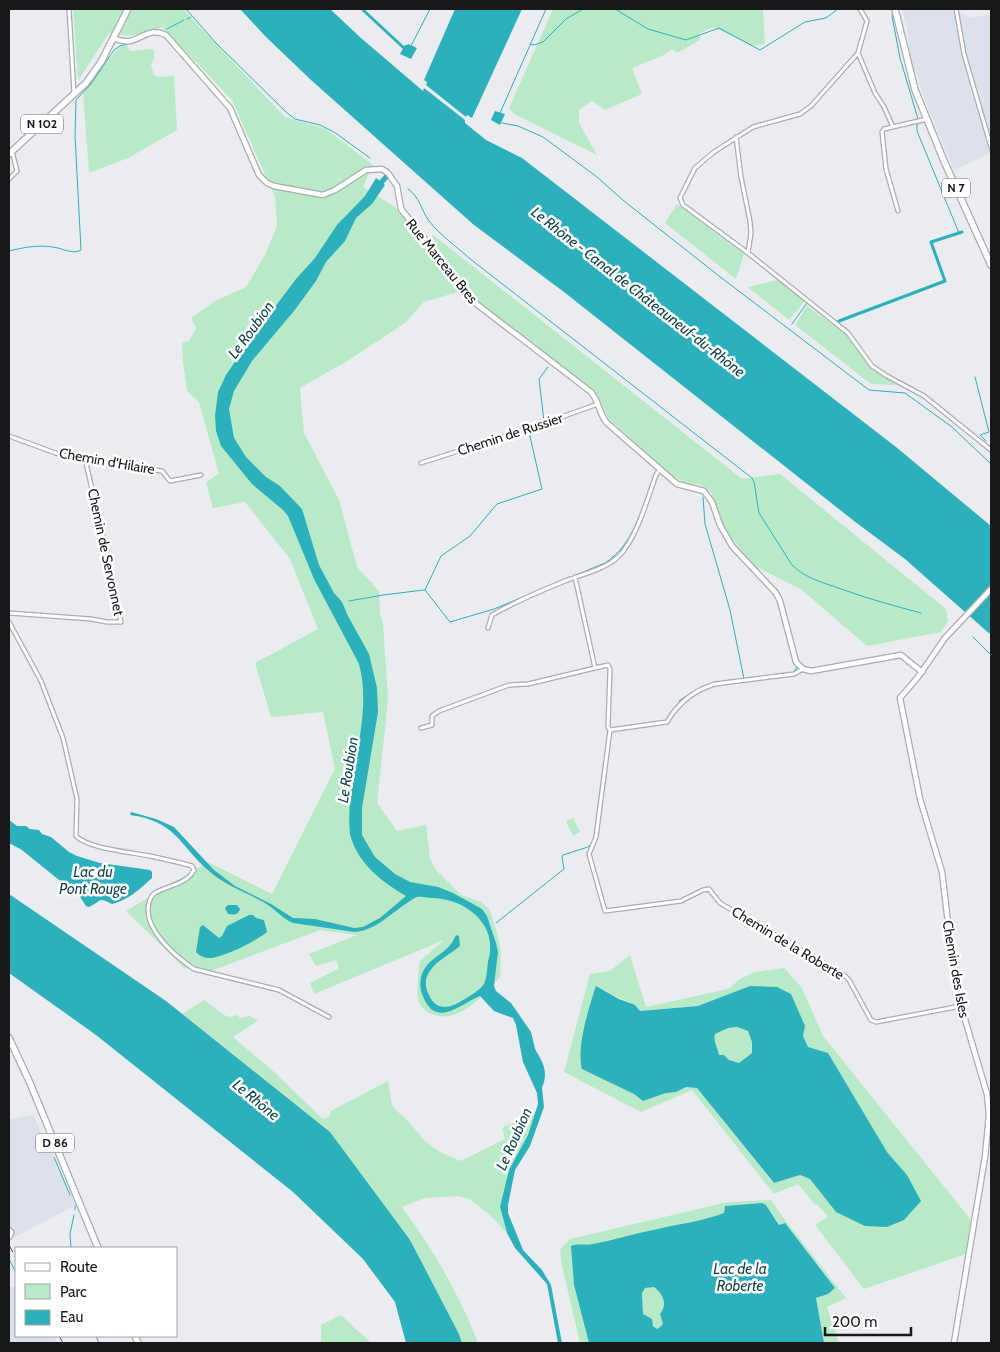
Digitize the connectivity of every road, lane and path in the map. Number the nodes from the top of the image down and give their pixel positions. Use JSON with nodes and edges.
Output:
{"nodes":[{"id":1,"x":69,"y":9,"type":"edge"},
{"id":2,"x":128,"y":9,"type":"edge"},
{"id":3,"x":860,"y":9,"type":"edge"},
{"id":4,"x":895,"y":9,"type":"edge"},
{"id":5,"x":956,"y":9,"type":"edge"},
{"id":6,"x":113,"y":38,"type":"junction"},
{"id":7,"x":858,"y":52,"type":"junction"},
{"id":8,"x":72,"y":80,"type":"junction"},
{"id":9,"x":81,"y":88,"type":"junction"},
{"id":10,"x":75,"y":94,"type":"junction"},
{"id":11,"x":927,"y":119,"type":"junction"},
{"id":12,"x":892,"y":127,"type":"junction"},
{"id":13,"x":736,"y":137,"type":"junction"},
{"id":14,"x":991,"y":147,"type":"edge"},
{"id":15,"x":10,"y":152,"type":"edge"},
{"id":16,"x":9,"y":179,"type":"edge"},
{"id":17,"x":898,"y":211,"type":"dead end"},
{"id":18,"x":748,"y":253,"type":"junction"},
{"id":19,"x":991,"y":265,"type":"edge"},
{"id":20,"x":598,"y":404,"type":"junction"},
{"id":21,"x":9,"y":436,"type":"edge"},
{"id":22,"x":991,"y":450,"type":"edge"},
{"id":23,"x":85,"y":459,"type":"junction"},
{"id":24,"x":421,"y":463,"type":"dead end"},
{"id":25,"x":660,"y":470,"type":"junction"},
{"id":26,"x":201,"y":475,"type":"dead end"},
{"id":27,"x":575,"y":577,"type":"junction"},
{"id":28,"x":991,"y":589,"type":"edge"},
{"id":29,"x":9,"y":613,"type":"edge"},
{"id":30,"x":9,"y":622,"type":"edge"},
{"id":31,"x":488,"y":628,"type":"dead end"},
{"id":32,"x":595,"y":668,"type":"junction"},
{"id":33,"x":802,"y":669,"type":"junction"},
{"id":34,"x":922,"y":672,"type":"junction"},
{"id":35,"x":421,"y":728,"type":"dead end"},
{"id":36,"x":609,"y":729,"type":"junction"},
{"id":37,"x":961,"y":1006,"type":"junction"},
{"id":38,"x":330,"y":1017,"type":"dead end"},
{"id":39,"x":9,"y":1038,"type":"edge"},
{"id":40,"x":9,"y":1229,"type":"edge"},
{"id":41,"x":10,"y":1237,"type":"dead end"},
{"id":42,"x":98,"y":1247,"type":"edge"},
{"id":43,"x":954,"y":1343,"type":"edge"}],
"edges":[{"from":1,"to":8,"type":"street"},
{"from":2,"to":6,"type":"main road","number":"N 102"},
{"from":3,"to":7,"type":"street"},
{"from":4,"to":11,"type":"main road","number":"N 7"},
{"from":5,"to":14,"type":"street"},
{"from":6,"to":9,"type":"main road","number":"N 102"},
{"from":6,"to":20,"type":"street","name":"Rue Marceau Bres"},
{"from":7,"to":12,"type":"street"},
{"from":7,"to":13,"type":"street"},
{"from":8,"to":9,"type":"street"},
{"from":8,"to":10,"type":"street"},
{"from":9,"to":10,"type":"main road","number":"N 102"},
{"from":10,"to":15,"type":"main road","number":"N 102"},
{"from":11,"to":12,"type":"street"},
{"from":11,"to":19,"type":"main road","number":"N 7"},
{"from":12,"to":17,"type":"street"},
{"from":13,"to":18,"type":"street"},
{"from":13,"to":18,"type":"street"},
{"from":15,"to":16,"type":"street"},
{"from":18,"to":22,"type":"street"},
{"from":20,"to":24,"type":"street","name":"Chemin de Russier"},
{"from":20,"to":25,"type":"street","name":"Rue Marceau Bres"},
{"from":21,"to":23,"type":"street","name":"Chemin d'Hilaire"},
{"from":23,"to":26,"type":"street","name":"Chemin d'Hilaire"},
{"from":23,"to":29,"type":"street","name":"Chemin de Servonnet"},
{"from":25,"to":27,"type":"street"},
{"from":25,"to":33,"type":"street","name":"Rue Marceau Bres"},
{"from":27,"to":31,"type":"street"},
{"from":27,"to":32,"type":"street"},
{"from":28,"to":34,"type":"street","name":"Chemin des Isles"},
{"from":30,"to":38,"type":"street"},
{"from":32,"to":35,"type":"street"},
{"from":32,"to":36,"type":"street"},
{"from":33,"to":34,"type":"street"},
{"from":33,"to":36,"type":"street"},
{"from":34,"to":37,"type":"street","name":"Chemin des Isles"},
{"from":36,"to":37,"type":"street","name":"Chemin de la Roberte"},
{"from":37,"to":43,"type":"street","name":"Chemin des Isles"},
{"from":39,"to":42,"type":"main road","number":"D 86"},
{"from":40,"to":41,"type":"street"}]}
